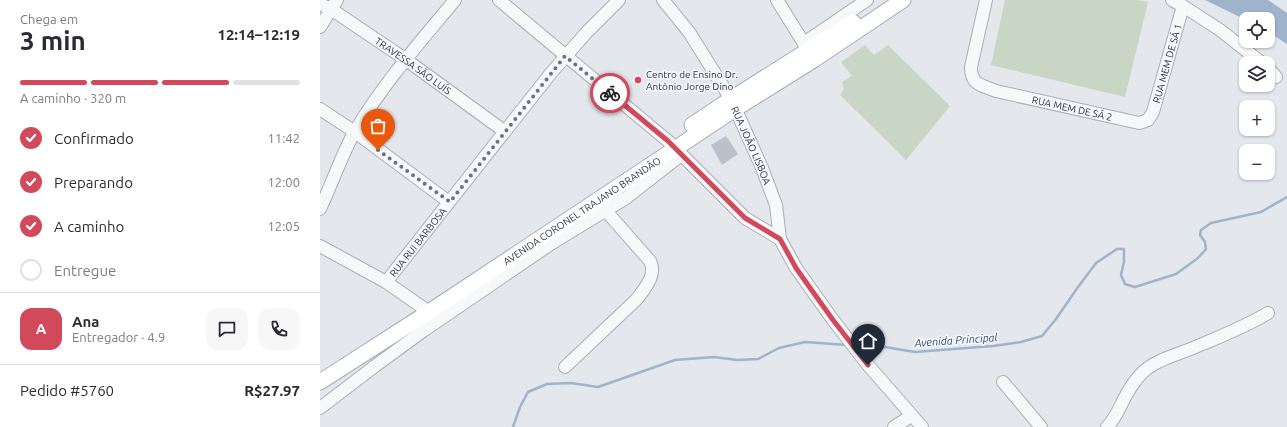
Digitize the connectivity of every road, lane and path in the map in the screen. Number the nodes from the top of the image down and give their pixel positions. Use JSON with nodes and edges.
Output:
{"nodes":[{"id":1,"x":455,"y":0,"type":"edge"},
{"id":2,"x":499,"y":0,"type":"edge"},
{"id":3,"x":619,"y":0,"type":"edge"},
{"id":4,"x":663,"y":0,"type":"edge"},
{"id":5,"x":777,"y":0,"type":"edge"},
{"id":6,"x":867,"y":0,"type":"edge"},
{"id":7,"x":889,"y":0,"type":"edge"},
{"id":8,"x":903,"y":0,"type":"edge"},
{"id":9,"x":1172,"y":0,"type":"edge"},
{"id":10,"x":984,"y":2,"type":"edge"},
{"id":11,"x":329,"y":4,"type":"edge"},
{"id":12,"x":1184,"y":6,"type":"junction"},
{"id":13,"x":320,"y":27,"type":"edge"},
{"id":14,"x":809,"y":50,"type":"junction"},
{"id":15,"x":565,"y":56,"type":"junction"},
{"id":16,"x":1254,"y":56,"type":"edge"},
{"id":17,"x":405,"y":59,"type":"junction"},
{"id":18,"x":733,"y":104,"type":"junction"},
{"id":19,"x":320,"y":109,"type":"edge"},
{"id":20,"x":1148,"y":120,"type":"joint"},
{"id":21,"x":504,"y":131,"type":"junction"},
{"id":22,"x":355,"y":132,"type":"junction"},
{"id":23,"x":675,"y":148,"type":"junction"},
{"id":24,"x":450,"y":202,"type":"junction"},
{"id":25,"x":320,"y":209,"type":"edge"},
{"id":26,"x":606,"y":211,"type":"junction"},
{"id":27,"x":780,"y":239,"type":"junction"},
{"id":28,"x":320,"y":246,"type":"edge"},
{"id":29,"x":386,"y":282,"type":"junction"},
{"id":30,"x":425,"y":309,"type":"junction"},
{"id":31,"x":1268,"y":313,"type":"dead end"},
{"id":32,"x":565,"y":367,"type":"dead end"},
{"id":33,"x":320,"y":372,"type":"edge"},
{"id":34,"x":320,"y":382,"type":"edge"},
{"id":35,"x":1003,"y":382,"type":"dead end"},
{"id":36,"x":320,"y":408,"type":"edge"},
{"id":37,"x":911,"y":416,"type":"junction"},
{"id":38,"x":894,"y":427,"type":"edge"},
{"id":39,"x":922,"y":427,"type":"edge"},
{"id":40,"x":1041,"y":427,"type":"edge"},
{"id":41,"x":1107,"y":427,"type":"edge"}],
"edges":[{"from":1,"to":17,"type":"street"},
{"from":2,"to":15,"type":"street"},
{"from":3,"to":15,"type":"street","name":"RUA RUI BARBOSA"},
{"from":4,"to":18,"type":"street","name":"RUA JOÃO LISBOA"},
{"from":5,"to":14,"type":"street"},
{"from":6,"to":14,"type":"street"},
{"from":7,"to":14,"type":"main road","name":"AVENIDA CORONEL TRAJANO BRANDÃO"},
{"from":8,"to":14,"type":"main road","name":"AVENIDA CORONEL TRAJANO BRANDÃO"},
{"from":9,"to":12,"type":"street"},
{"from":10,"to":20,"type":"street","name":"RUA MEM DE SÁ 2"},
{"from":11,"to":13,"type":"street"},
{"from":11,"to":17,"type":"street","name":"TRAVESSA SÃO LUÍS"},
{"from":12,"to":16,"type":"street"},
{"from":12,"to":20,"type":"street","name":"RUA MEM DE SÁ 1"},
{"from":14,"to":18,"type":"main road","name":"AVENIDA CORONEL TRAJANO BRANDÃO"},
{"from":15,"to":21,"type":"street","name":"RUA RUI BARBOSA"},
{"from":15,"to":23,"type":"street"},
{"from":17,"to":21,"type":"street","name":"TRAVESSA SÃO LUÍS"},
{"from":17,"to":22,"type":"street"},
{"from":18,"to":23,"type":"main road","name":"AVENIDA CORONEL TRAJANO BRANDÃO"},
{"from":18,"to":27,"type":"street","name":"RUA JOÃO LISBOA"},
{"from":19,"to":22,"type":"street"},
{"from":21,"to":24,"type":"street","name":"RUA RUI BARBOSA"},
{"from":22,"to":24,"type":"street"},
{"from":22,"to":25,"type":"street"},
{"from":23,"to":26,"type":"street","name":"AVENIDA CORONEL TRAJANO BRANDÃO"},
{"from":23,"to":27,"type":"street"},
{"from":23,"to":30,"type":"main road","name":"AVENIDA CORONEL TRAJANO BRANDÃO"},
{"from":24,"to":29,"type":"street","name":"RUA RUI BARBOSA"},
{"from":26,"to":32,"type":"street","name":"AVENIDA CORONEL TRAJANO BRANDÃO"},
{"from":26,"to":36,"type":"street","name":"AVENIDA CORONEL TRAJANO BRANDÃO"},
{"from":27,"to":37,"type":"street"},
{"from":28,"to":29,"type":"street"},
{"from":29,"to":30,"type":"street"},
{"from":30,"to":33,"type":"main road","name":"AVENIDA CORONEL TRAJANO BRANDÃO"},
{"from":30,"to":34,"type":"main road","name":"AVENIDA CORONEL TRAJANO BRANDÃO"},
{"from":31,"to":41,"type":"street"},
{"from":35,"to":40,"type":"street"},
{"from":37,"to":38,"type":"street"},
{"from":37,"to":39,"type":"street"}]}
